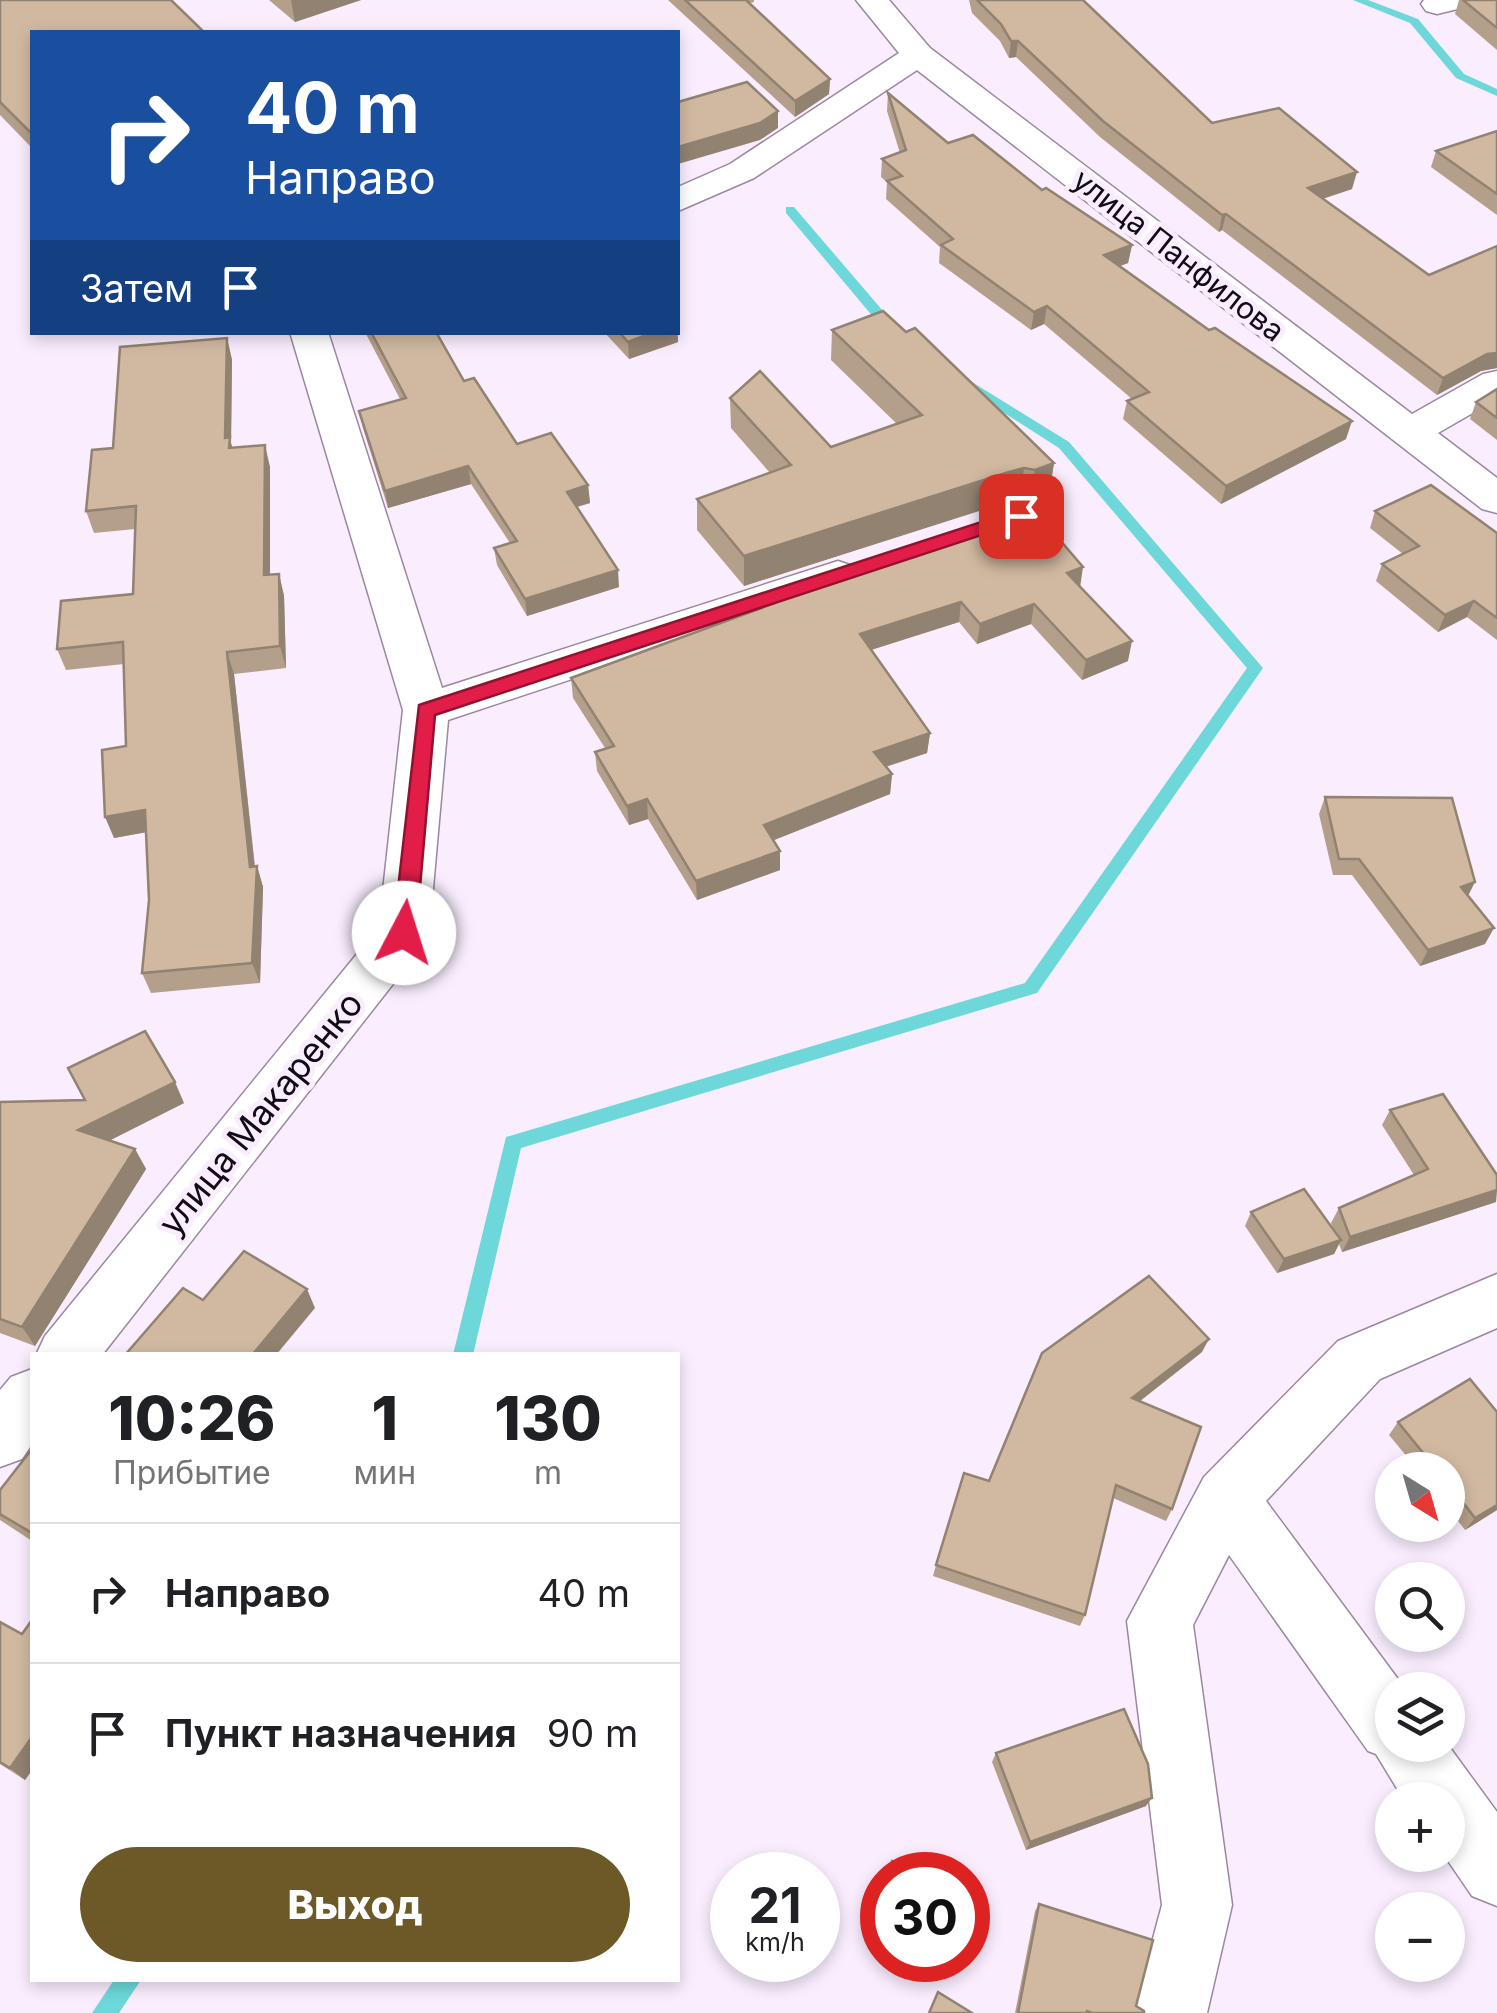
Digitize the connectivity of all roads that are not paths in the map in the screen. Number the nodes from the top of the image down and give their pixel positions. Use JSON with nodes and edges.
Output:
{"nodes":[{"id":1,"x":872,"y":0,"type":"edge"},
{"id":2,"x":918,"y":55,"type":"junction"},
{"id":3,"x":680,"y":199,"type":"edge"},
{"id":4,"x":310,"y":335,"type":"edge"},
{"id":5,"x":1497,"y":383,"type":"edge"},
{"id":6,"x":1409,"y":432,"type":"junction"},
{"id":7,"x":1497,"y":500,"type":"edge"},
{"id":8,"x":872,"y":564,"type":"edge"},
{"id":9,"x":426,"y":710,"type":"junction"},
{"id":10,"x":1497,"y":1300,"type":"edge"},
{"id":11,"x":68,"y":1352,"type":"edge"},
{"id":12,"x":30,"y":1400,"type":"edge"},
{"id":13,"x":0,"y":1438,"type":"edge"},
{"id":14,"x":1226,"y":1498,"type":"junction"},
{"id":15,"x":1375,"y":1704,"type":"edge"},
{"id":16,"x":1465,"y":1826,"type":"edge"},
{"id":17,"x":1497,"y":1871,"type":"edge"},
{"id":18,"x":1170,"y":2013,"type":"edge"}],
"edges":[{"from":1,"to":2,"type":"street","name":"улица Панфилова"},
{"from":2,"to":3,"type":"street"},
{"from":2,"to":6,"type":"street","name":"улица Панфилова"},
{"from":4,"to":9,"type":"street","name":"улица Макаренко"},
{"from":5,"to":6,"type":"street"},
{"from":6,"to":7,"type":"street","name":"улица Панфилова"},
{"from":8,"to":9,"type":"street"},
{"from":9,"to":11,"type":"street","name":"улица Макаренко"},
{"from":10,"to":14,"type":"street"},
{"from":12,"to":13,"type":"street"},
{"from":14,"to":15,"type":"street"},
{"from":14,"to":18,"type":"street"},
{"from":16,"to":17,"type":"street"}]}
